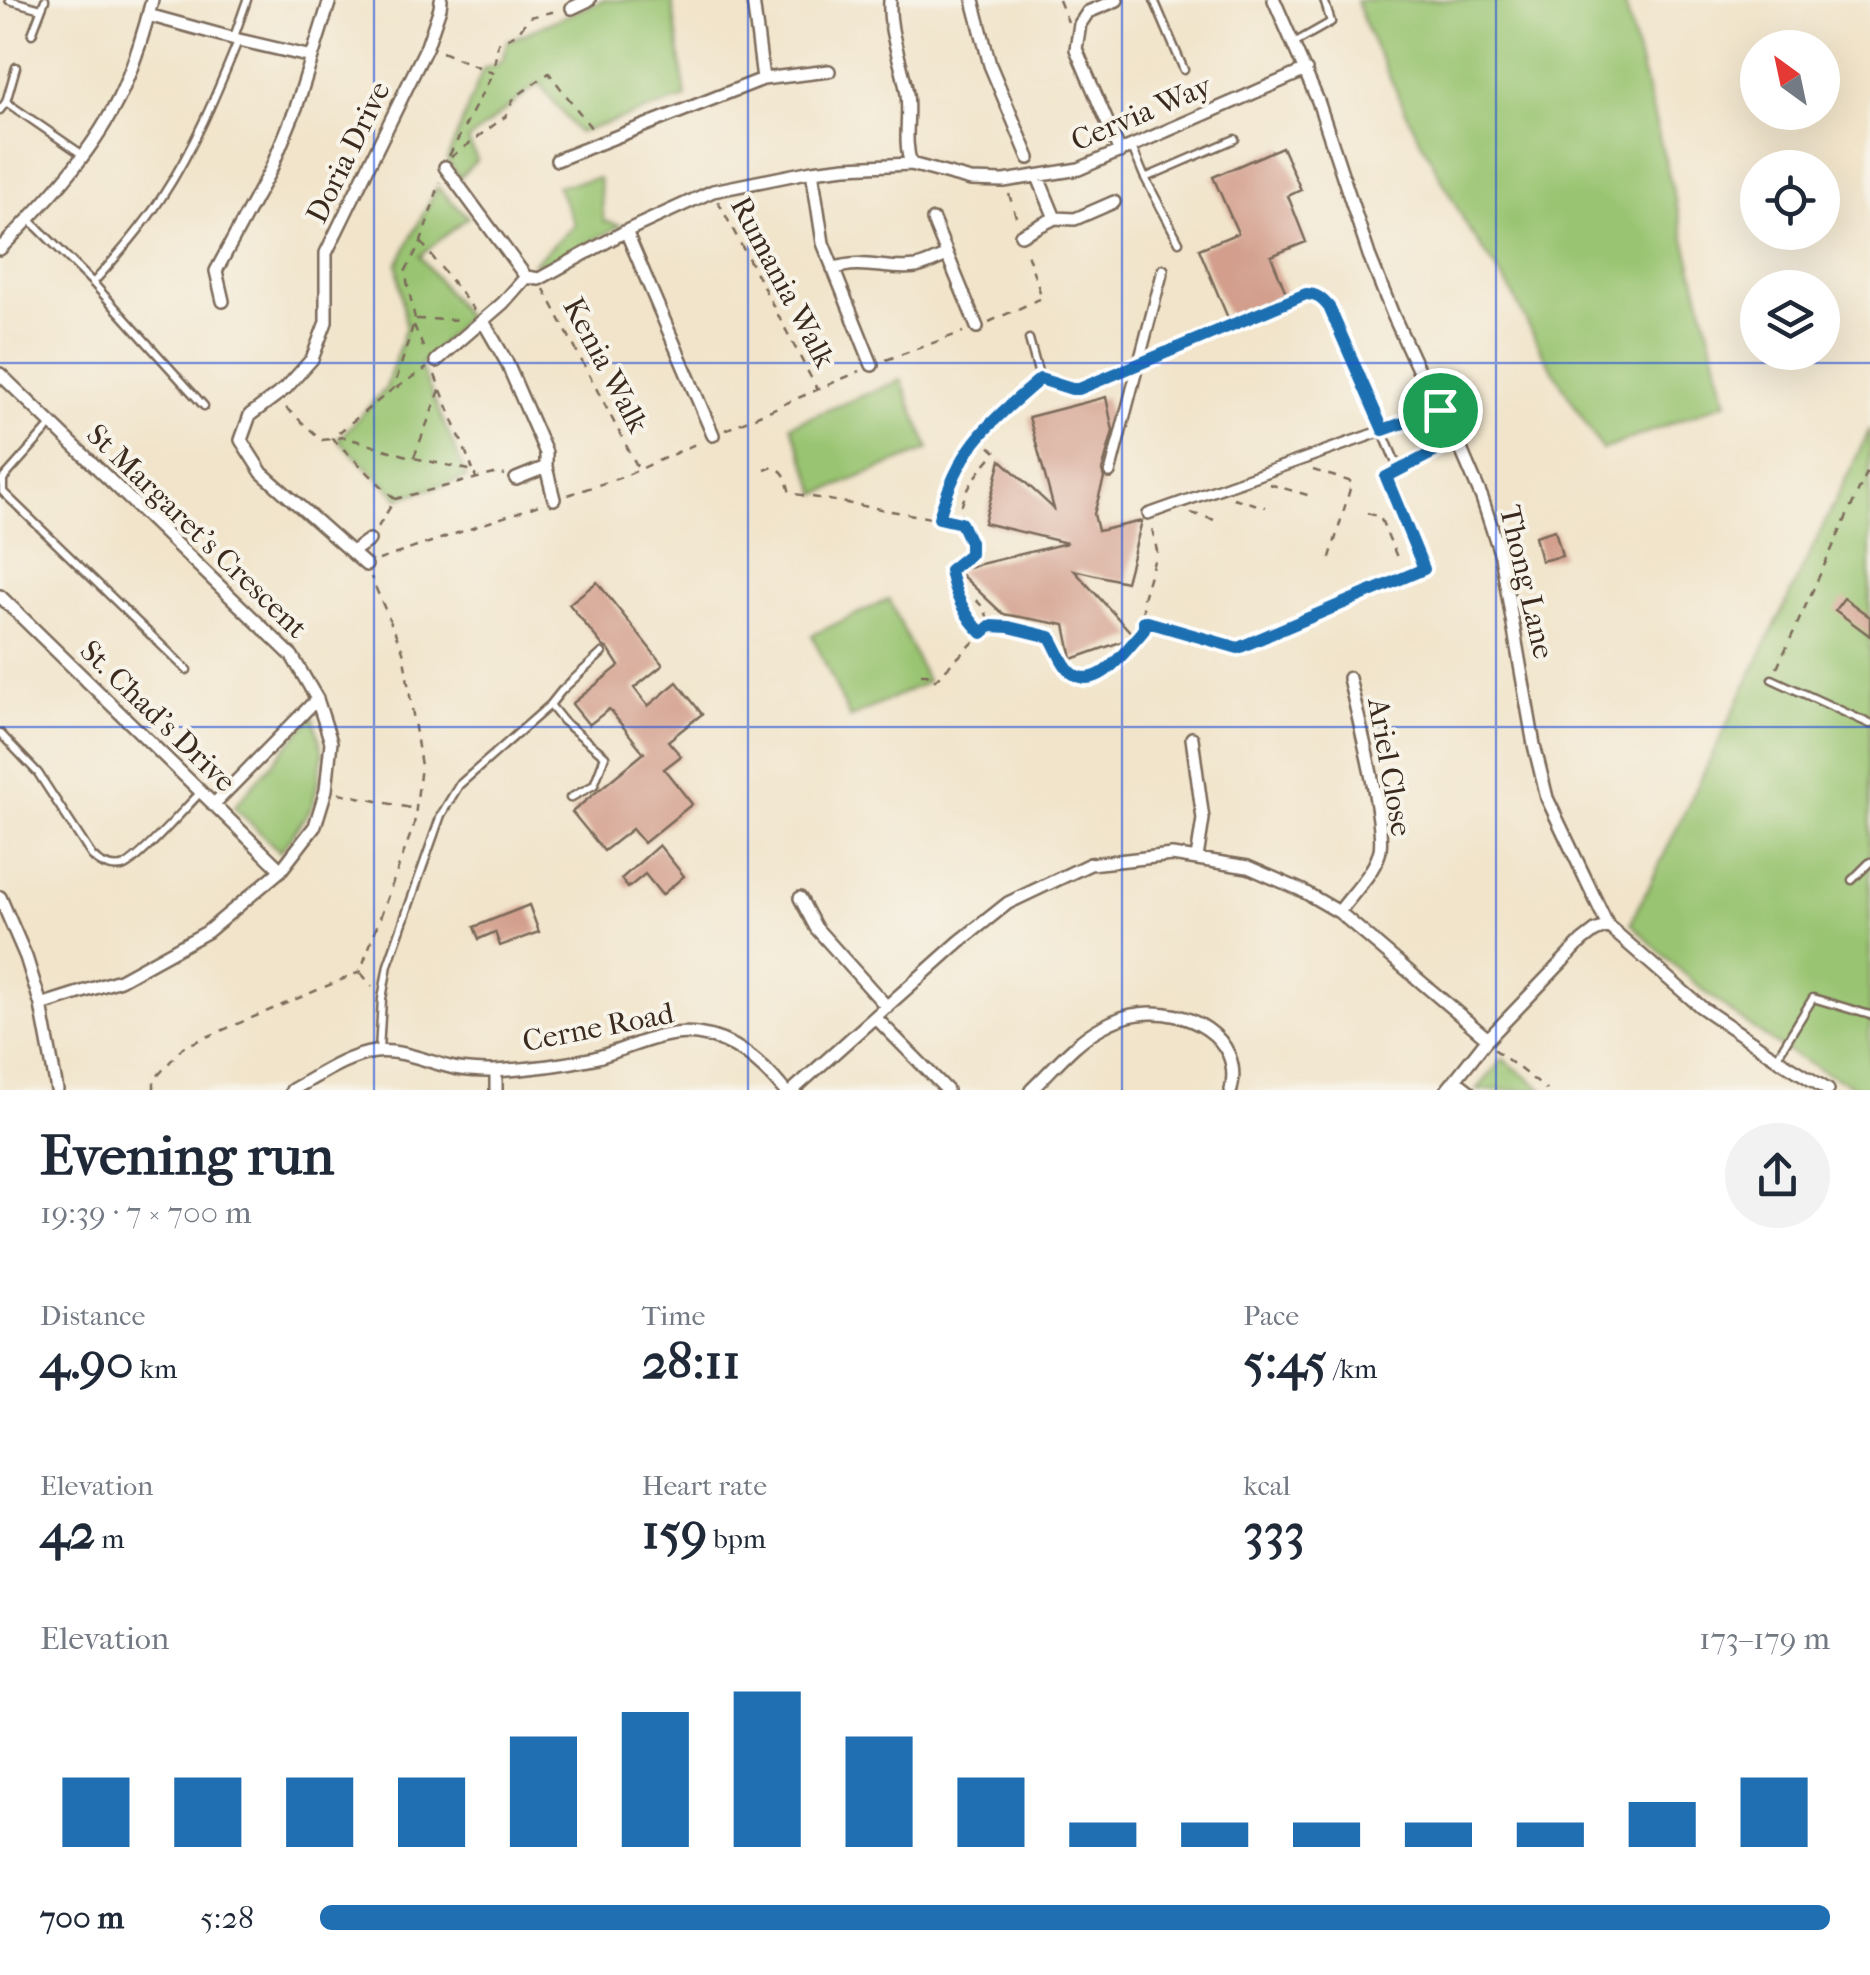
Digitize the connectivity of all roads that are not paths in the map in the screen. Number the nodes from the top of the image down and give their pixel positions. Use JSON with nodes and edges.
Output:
{"nodes":[{"id":1,"x":9,"y":0,"type":"edge"},
{"id":2,"x":45,"y":0,"type":"edge"},
{"id":3,"x":152,"y":0,"type":"edge"},
{"id":4,"x":247,"y":0,"type":"edge"},
{"id":5,"x":330,"y":0,"type":"edge"},
{"id":6,"x":440,"y":0,"type":"edge"},
{"id":7,"x":589,"y":0,"type":"edge"},
{"id":8,"x":753,"y":0,"type":"edge"},
{"id":9,"x":890,"y":0,"type":"edge"},
{"id":10,"x":973,"y":0,"type":"edge"},
{"id":11,"x":1117,"y":0,"type":"edge"},
{"id":12,"x":1154,"y":0,"type":"edge"},
{"id":13,"x":1274,"y":0,"type":"edge"},
{"id":14,"x":1324,"y":0,"type":"edge"},
{"id":15,"x":572,"y":8,"type":"road end"},
{"id":16,"x":42,"y":10,"type":"junction"},
{"id":17,"x":148,"y":15,"type":"junction"},
{"id":18,"x":32,"y":34,"type":"dead end"},
{"id":19,"x":236,"y":39,"type":"junction"},
{"id":20,"x":1294,"y":43,"type":"junction"},
{"id":21,"x":312,"y":56,"type":"junction"},
{"id":22,"x":16,"y":67,"type":"dead end"},
{"id":23,"x":1184,"y":70,"type":"dead end"},
{"id":24,"x":1306,"y":70,"type":"junction"},
{"id":25,"x":829,"y":71,"type":"dead end"},
{"id":26,"x":763,"y":80,"type":"junction"},
{"id":27,"x":6,"y":102,"type":"junction"},
{"id":28,"x":0,"y":110,"type":"edge"},
{"id":29,"x":1235,"y":139,"type":"dead end"},
{"id":30,"x":1132,"y":147,"type":"junction"},
{"id":31,"x":1120,"y":152,"type":"junction"},
{"id":32,"x":83,"y":154,"type":"junction"},
{"id":33,"x":1028,"y":158,"type":"dead end"},
{"id":34,"x":558,"y":160,"type":"dead end"},
{"id":35,"x":911,"y":164,"type":"junction"},
{"id":36,"x":445,"y":166,"type":"road end"},
{"id":37,"x":812,"y":170,"type":"junction"},
{"id":38,"x":1038,"y":177,"type":"junction"},
{"id":39,"x":1144,"y":178,"type":"junction"},
{"id":40,"x":1114,"y":202,"type":"dead end"},
{"id":41,"x":1055,"y":218,"type":"junction"},
{"id":42,"x":29,"y":219,"type":"junction"},
{"id":43,"x":934,"y":220,"type":"dead end"},
{"id":44,"x":626,"y":231,"type":"junction"},
{"id":45,"x":1022,"y":235,"type":"road end"},
{"id":46,"x":1179,"y":242,"type":"dead end"},
{"id":47,"x":0,"y":249,"type":"edge"},
{"id":48,"x":947,"y":255,"type":"junction"},
{"id":49,"x":833,"y":268,"type":"junction"},
{"id":50,"x":1163,"y":270,"type":"dead end"},
{"id":51,"x":532,"y":278,"type":"junction"},
{"id":52,"x":92,"y":283,"type":"junction"},
{"id":53,"x":223,"y":301,"type":"dead end"},
{"id":54,"x":483,"y":321,"type":"junction"},
{"id":55,"x":977,"y":327,"type":"road end"},
{"id":56,"x":1030,"y":338,"type":"dead end"},
{"id":57,"x":434,"y":364,"type":"road end"},
{"id":58,"x":1137,"y":364,"type":"junction"},
{"id":59,"x":872,"y":365,"type":"road end"},
{"id":60,"x":0,"y":374,"type":"edge"},
{"id":61,"x":1040,"y":379,"type":"junction"},
{"id":62,"x":1010,"y":405,"type":"road end"},
{"id":63,"x":204,"y":406,"type":"dead end"},
{"id":64,"x":1440,"y":410,"type":"junction"},
{"id":65,"x":52,"y":425,"type":"junction"},
{"id":66,"x":1383,"y":430,"type":"junction"},
{"id":67,"x":713,"y":436,"type":"road end"},
{"id":68,"x":1457,"y":440,"type":"junction"},
{"id":69,"x":546,"y":467,"type":"junction"},
{"id":70,"x":1399,"y":470,"type":"junction"},
{"id":71,"x":1110,"y":473,"type":"dead end"},
{"id":72,"x":516,"y":479,"type":"road end"},
{"id":73,"x":554,"y":500,"type":"road end"},
{"id":74,"x":1148,"y":514,"type":"road end"},
{"id":75,"x":369,"y":540,"type":"road end"},
{"id":76,"x":352,"y":552,"type":"junction"},
{"id":77,"x":366,"y":565,"type":"road end"},
{"id":78,"x":0,"y":596,"type":"edge"},
{"id":79,"x":1174,"y":630,"type":"road end"},
{"id":80,"x":602,"y":652,"type":"dead end"},
{"id":81,"x":187,"y":670,"type":"dead end"},
{"id":82,"x":1349,"y":678,"type":"dead end"},
{"id":83,"x":1772,"y":679,"type":"road end"},
{"id":84,"x":316,"y":699,"type":"junction"},
{"id":85,"x":550,"y":705,"type":"junction"},
{"id":86,"x":1870,"y":724,"type":"edge"},
{"id":87,"x":0,"y":733,"type":"edge"},
{"id":88,"x":1192,"y":738,"type":"dead end"},
{"id":89,"x":200,"y":793,"type":"junction"},
{"id":90,"x":570,"y":798,"type":"dead end"},
{"id":91,"x":213,"y":805,"type":"junction"},
{"id":92,"x":1197,"y":858,"type":"junction"},
{"id":93,"x":1870,"y":862,"type":"edge"},
{"id":94,"x":282,"y":870,"type":"junction"},
{"id":95,"x":1852,"y":880,"type":"dead end"},
{"id":96,"x":0,"y":898,"type":"edge"},
{"id":97,"x":800,"y":898,"type":"dead end"},
{"id":98,"x":1339,"y":912,"type":"junction"},
{"id":99,"x":1608,"y":926,"type":"junction"},
{"id":100,"x":41,"y":1005,"type":"junction"},
{"id":101,"x":886,"y":1007,"type":"junction"},
{"id":102,"x":1870,"y":1015,"type":"edge"},
{"id":103,"x":876,"y":1018,"type":"junction"},
{"id":104,"x":1486,"y":1041,"type":"junction"},
{"id":105,"x":379,"y":1051,"type":"junction"},
{"id":106,"x":1776,"y":1058,"type":"junction"},
{"id":107,"x":496,"y":1070,"type":"junction"},
{"id":108,"x":1451,"y":1085,"type":"edge"},
{"id":109,"x":57,"y":1090,"type":"edge"},
{"id":110,"x":292,"y":1090,"type":"edge"},
{"id":111,"x":496,"y":1090,"type":"edge"},
{"id":112,"x":784,"y":1090,"type":"edge"},
{"id":113,"x":793,"y":1090,"type":"edge"},
{"id":114,"x":947,"y":1090,"type":"edge"},
{"id":115,"x":1031,"y":1090,"type":"edge"},
{"id":116,"x":1231,"y":1090,"type":"edge"},
{"id":117,"x":1468,"y":1090,"type":"edge"},
{"id":118,"x":1828,"y":1090,"type":"edge"}],
"edges":[{"from":1,"to":16,"type":"lane"},
{"from":2,"to":16,"type":"lane"},
{"from":3,"to":17,"type":"street"},
{"from":4,"to":19,"type":"lane"},
{"from":5,"to":21,"type":"street"},
{"from":6,"to":76,"type":"street","name":"Doria Drive"},
{"from":7,"to":15,"type":"street"},
{"from":8,"to":26,"type":"street"},
{"from":9,"to":35,"type":"street"},
{"from":10,"to":33,"type":"street"},
{"from":11,"to":31,"type":"street"},
{"from":12,"to":23,"type":"lane"},
{"from":13,"to":20,"type":"street","name":"Thong Lane"},
{"from":14,"to":20,"type":"lane"},
{"from":16,"to":18,"type":"lane"},
{"from":17,"to":19,"type":"street"},
{"from":17,"to":32,"type":"street"},
{"from":19,"to":21,"type":"street"},
{"from":19,"to":52,"type":"lane"},
{"from":20,"to":24,"type":"street","name":"Thong Lane"},
{"from":21,"to":53,"type":"street"},
{"from":22,"to":27,"type":"lane"},
{"from":24,"to":30,"type":"street","name":"Cervia Way"},
{"from":24,"to":64,"type":"street","name":"Thong Lane"},
{"from":25,"to":26,"type":"street"},
{"from":26,"to":34,"type":"street"},
{"from":27,"to":28,"type":"lane"},
{"from":27,"to":32,"type":"lane"},
{"from":29,"to":39,"type":"lane"},
{"from":30,"to":31,"type":"street","name":"Cervia Way"},
{"from":30,"to":39,"type":"lane"},
{"from":31,"to":38,"type":"street","name":"Cervia Way"},
{"from":32,"to":42,"type":"street"},
{"from":35,"to":37,"type":"street","name":"Cervia Way"},
{"from":35,"to":38,"type":"street","name":"Cervia Way"},
{"from":36,"to":51,"type":"street"},
{"from":37,"to":44,"type":"street","name":"Cervia Way"},
{"from":37,"to":49,"type":"street"},
{"from":38,"to":41,"type":"street"},
{"from":39,"to":46,"type":"lane"},
{"from":40,"to":41,"type":"street"},
{"from":41,"to":45,"type":"street"},
{"from":42,"to":47,"type":"street"},
{"from":42,"to":52,"type":"lane"},
{"from":43,"to":48,"type":"street"},
{"from":44,"to":51,"type":"street","name":"Cervia Way"},
{"from":44,"to":67,"type":"street"},
{"from":48,"to":49,"type":"street"},
{"from":48,"to":55,"type":"street"},
{"from":49,"to":59,"type":"street"},
{"from":50,"to":58,"type":"street"},
{"from":51,"to":54,"type":"street","name":"Cervia Way"},
{"from":52,"to":63,"type":"lane"},
{"from":54,"to":57,"type":"street","name":"Cervia Way"},
{"from":54,"to":69,"type":"street"},
{"from":56,"to":61,"type":"lane"},
{"from":58,"to":61,"type":"lane"},
{"from":58,"to":66,"type":"lane"},
{"from":58,"to":71,"type":"street"},
{"from":60,"to":65,"type":"street","name":"St Margaret's Crescent"},
{"from":61,"to":62,"type":"lane"},
{"from":64,"to":66,"type":"street"},
{"from":64,"to":68,"type":"street","name":"Thong Lane"},
{"from":65,"to":81,"type":"lane"},
{"from":65,"to":84,"type":"street","name":"St Margaret's Crescent"},
{"from":66,"to":70,"type":"lane"},
{"from":66,"to":74,"type":"street"},
{"from":68,"to":70,"type":"lane"},
{"from":68,"to":99,"type":"street","name":"Thong Lane"},
{"from":69,"to":72,"type":"street"},
{"from":69,"to":73,"type":"street"},
{"from":70,"to":79,"type":"lane"},
{"from":75,"to":76,"type":"street"},
{"from":76,"to":77,"type":"street","name":"Doria Drive"},
{"from":78,"to":89,"type":"street","name":"St. Chad's Drive"},
{"from":80,"to":85,"type":"lane"},
{"from":82,"to":98,"type":"street","name":"Ariel Close"},
{"from":83,"to":86,"type":"lane"},
{"from":84,"to":91,"type":"street"},
{"from":84,"to":94,"type":"street","name":"St Margaret's Crescent"},
{"from":85,"to":90,"type":"lane"},
{"from":85,"to":105,"type":"lane"},
{"from":87,"to":89,"type":"lane"},
{"from":88,"to":92,"type":"street"},
{"from":89,"to":91,"type":"street","name":"St. Chad's Drive"},
{"from":91,"to":94,"type":"street","name":"St. Chad's Drive"},
{"from":92,"to":98,"type":"street"},
{"from":92,"to":101,"type":"street"},
{"from":93,"to":95,"type":"lane"},
{"from":94,"to":100,"type":"street","name":"St Margaret's Crescent"},
{"from":96,"to":100,"type":"street"},
{"from":97,"to":101,"type":"street"},
{"from":98,"to":104,"type":"street"},
{"from":99,"to":104,"type":"street"},
{"from":99,"to":106,"type":"street","name":"Thong Lane"},
{"from":100,"to":109,"type":"street"},
{"from":101,"to":103,"type":"street"},
{"from":102,"to":106,"type":"lane"},
{"from":103,"to":113,"type":"street"},
{"from":103,"to":114,"type":"street"},
{"from":104,"to":108,"type":"street"},
{"from":105,"to":107,"type":"street","name":"Cerne Road"},
{"from":105,"to":110,"type":"street"},
{"from":106,"to":118,"type":"street","name":"Thong Lane"},
{"from":107,"to":111,"type":"street"},
{"from":107,"to":112,"type":"street","name":"Cerne Road"},
{"from":108,"to":117,"type":"street"},
{"from":115,"to":116,"type":"street"}]}
